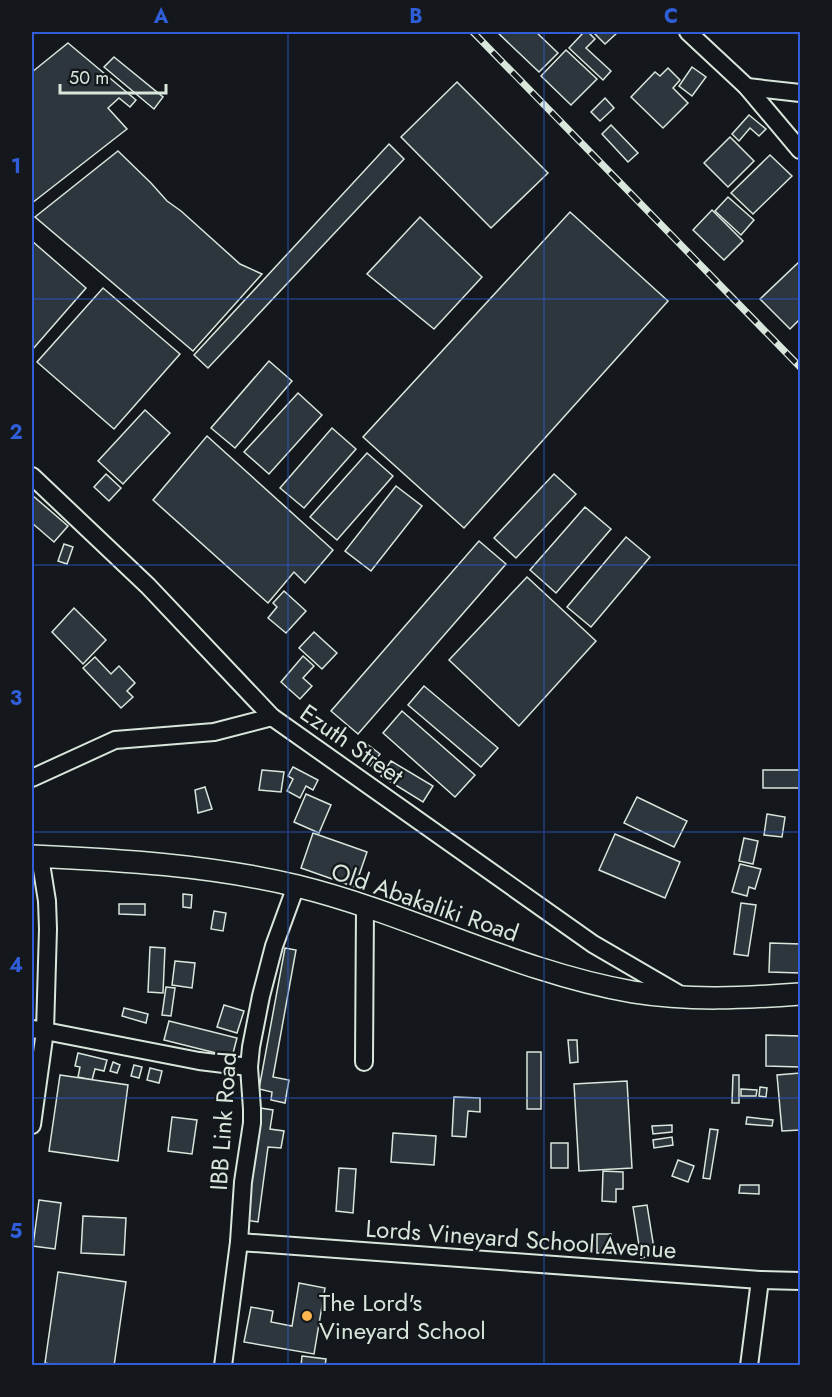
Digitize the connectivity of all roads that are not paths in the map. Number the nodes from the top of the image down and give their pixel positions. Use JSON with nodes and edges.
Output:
{"nodes":[{"id":1,"x":688,"y":32,"type":"edge"},
{"id":2,"x":747,"y":87,"type":"junction"},
{"id":3,"x":801,"y":93,"type":"edge"},
{"id":4,"x":801,"y":150,"type":"edge"},
{"id":5,"x":32,"y":476,"type":"edge"},
{"id":6,"x":272,"y":717,"type":"junction"},
{"id":7,"x":32,"y":778,"type":"edge"},
{"id":8,"x":36,"y":857,"type":"edge"},
{"id":9,"x":296,"y":886,"type":"junction"},
{"id":10,"x":365,"y":907,"type":"junction"},
{"id":11,"x":801,"y":994,"type":"edge"},
{"id":12,"x":687,"y":998,"type":"junction"},
{"id":13,"x":38,"y":1030,"type":"edge"},
{"id":14,"x":363,"y":1062,"type":"dead end"},
{"id":15,"x":249,"y":1067,"type":"junction"},
{"id":16,"x":32,"y":1125,"type":"edge"},
{"id":17,"x":239,"y":1242,"type":"junction"},
{"id":18,"x":760,"y":1280,"type":"junction"},
{"id":19,"x":801,"y":1281,"type":"edge"},
{"id":20,"x":223,"y":1365,"type":"edge"},
{"id":21,"x":749,"y":1365,"type":"edge"}],
"edges":[{"from":1,"to":2,"type":"street"},
{"from":2,"to":3,"type":"street"},
{"from":2,"to":4,"type":"street"},
{"from":5,"to":6,"type":"street","name":"Ezuth Street"},
{"from":6,"to":7,"type":"street"},
{"from":6,"to":12,"type":"street","name":"Ezuth Street"},
{"from":8,"to":9,"type":"main road","name":"Old Abakaliki Road"},
{"from":8,"to":13,"type":"street"},
{"from":9,"to":10,"type":"main road","name":"Old Abakaliki Road"},
{"from":9,"to":15,"type":"street","name":"IBB Link Road"},
{"from":10,"to":12,"type":"main road","name":"Old Abakaliki Road"},
{"from":10,"to":14,"type":"street"},
{"from":11,"to":12,"type":"main road","name":"Old Abakaliki Road"},
{"from":13,"to":15,"type":"street"},
{"from":13,"to":16,"type":"street"},
{"from":15,"to":17,"type":"street","name":"IBB Link Road"},
{"from":17,"to":18,"type":"street","name":"Lords Vineyard School Avenue"},
{"from":17,"to":20,"type":"street","name":"IBB Link Road"},
{"from":18,"to":19,"type":"street","name":"Lords Vineyard School Avenue"},
{"from":18,"to":21,"type":"street"}]}
